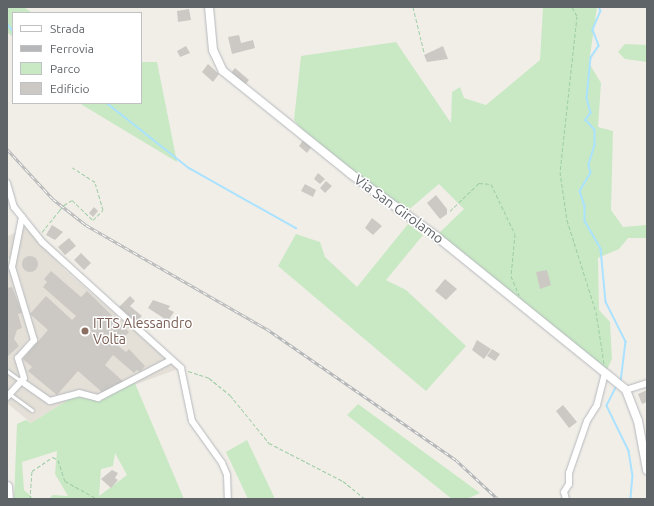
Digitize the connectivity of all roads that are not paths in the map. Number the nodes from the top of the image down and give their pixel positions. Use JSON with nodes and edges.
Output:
{"nodes":[{"id":1,"x":209,"y":7,"type":"edge"},
{"id":2,"x":7,"y":184,"type":"edge"},
{"id":3,"x":22,"y":217,"type":"junction"},
{"id":4,"x":171,"y":360,"type":"junction"},
{"id":5,"x":7,"y":371,"type":"edge"},
{"id":6,"x":608,"y":376,"type":"junction"},
{"id":7,"x":21,"y":381,"type":"junction"},
{"id":8,"x":647,"y":383,"type":"edge"},
{"id":9,"x":626,"y":390,"type":"junction"},
{"id":10,"x":8,"y":394,"type":"edge"},
{"id":11,"x":32,"y":410,"type":"dead end"},
{"id":12,"x":647,"y":470,"type":"edge"},
{"id":13,"x":7,"y":486,"type":"edge"},
{"id":14,"x":8,"y":499,"type":"edge"},
{"id":15,"x":228,"y":499,"type":"edge"},
{"id":16,"x":566,"y":499,"type":"edge"}],
"edges":[{"from":1,"to":6,"type":"street","name":"Via San Girolamo"},
{"from":2,"to":3,"type":"street"},
{"from":3,"to":4,"type":"street"},
{"from":3,"to":7,"type":"street"},
{"from":4,"to":7,"type":"street"},
{"from":4,"to":15,"type":"street"},
{"from":5,"to":7,"type":"lane"},
{"from":6,"to":9,"type":"street","name":"Via San Girolamo"},
{"from":6,"to":16,"type":"street"},
{"from":7,"to":10,"type":"street"},
{"from":8,"to":9,"type":"street"},
{"from":9,"to":12,"type":"street"},
{"from":10,"to":11,"type":"lane"},
{"from":13,"to":14,"type":"main road"}]}
